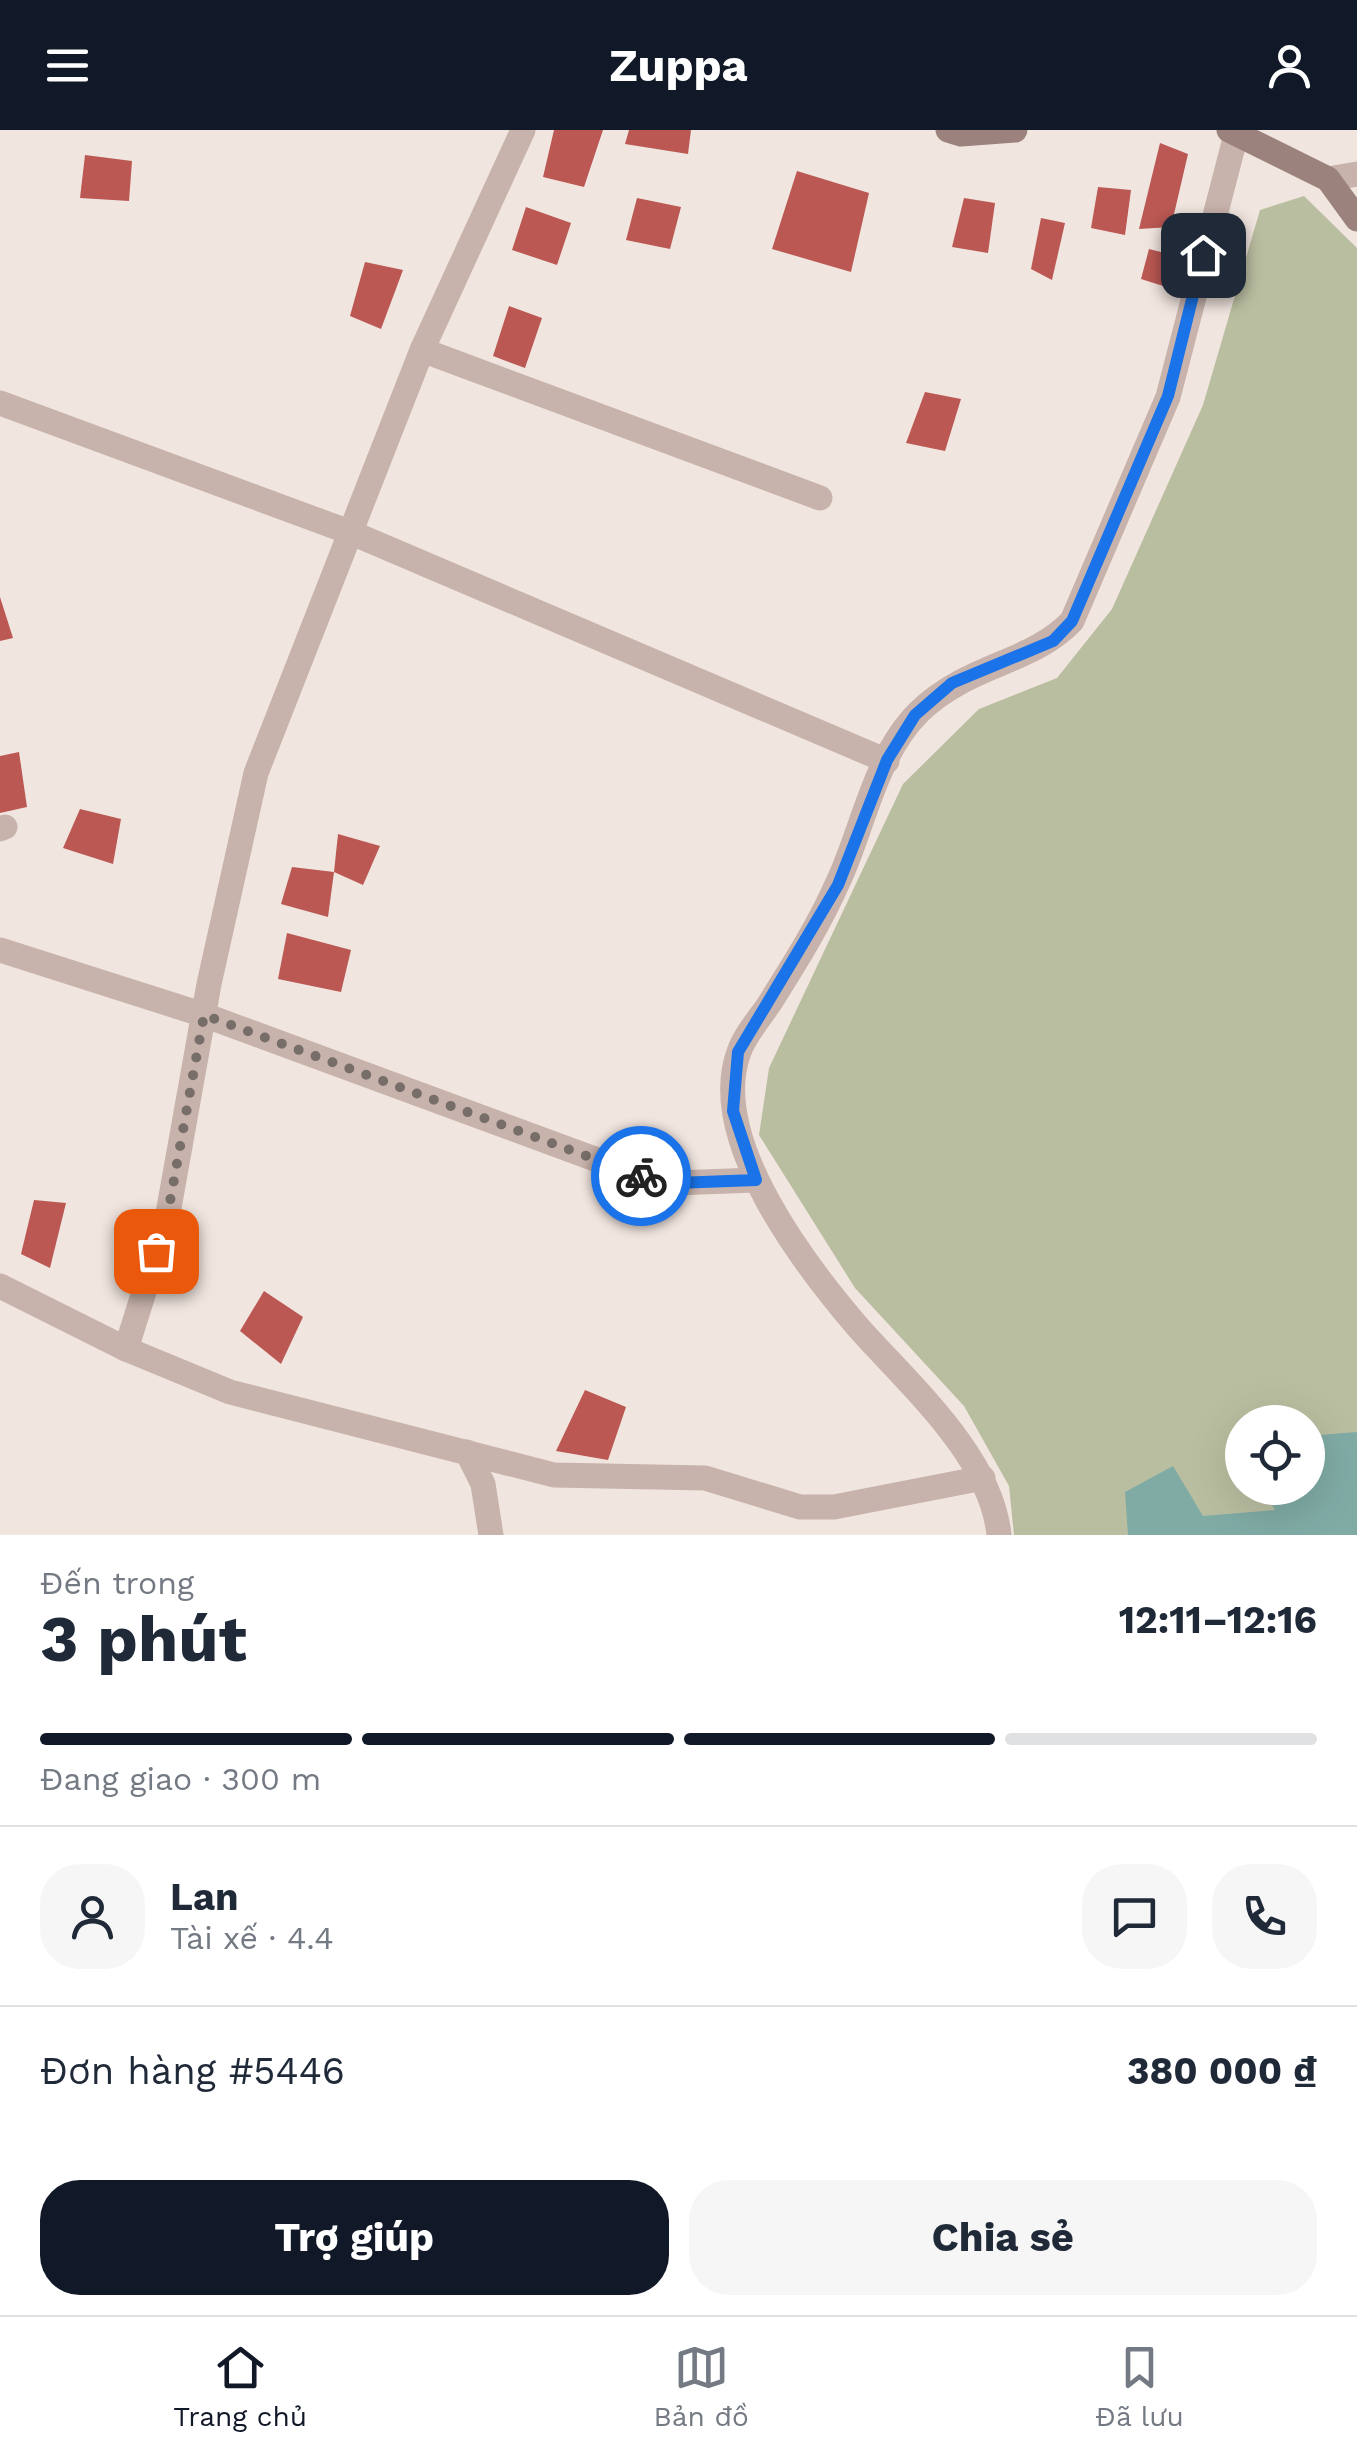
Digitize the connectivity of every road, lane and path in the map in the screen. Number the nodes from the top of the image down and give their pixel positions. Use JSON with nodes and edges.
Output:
{"nodes":[{"id":1,"x":522,"y":130,"type":"edge"},
{"id":2,"x":948,"y":130,"type":"edge"},
{"id":3,"x":1014,"y":130,"type":"edge"},
{"id":4,"x":1228,"y":130,"type":"edge"},
{"id":5,"x":1237,"y":131,"type":"edge"},
{"id":6,"x":1357,"y":174,"type":"edge"},
{"id":7,"x":1328,"y":180,"type":"junction"},
{"id":8,"x":1357,"y":219,"type":"edge"},
{"id":9,"x":422,"y":350,"type":"junction"},
{"id":10,"x":0,"y":404,"type":"edge"},
{"id":11,"x":820,"y":498,"type":"dead end"},
{"id":12,"x":352,"y":532,"type":"junction"},
{"id":13,"x":887,"y":760,"type":"junction"},
{"id":14,"x":0,"y":950,"type":"edge"},
{"id":15,"x":204,"y":1015,"type":"junction"},
{"id":16,"x":756,"y":1180,"type":"junction"},
{"id":17,"x":0,"y":1286,"type":"edge"},
{"id":18,"x":126,"y":1350,"type":"junction"},
{"id":19,"x":467,"y":1452,"type":"junction"},
{"id":20,"x":983,"y":1478,"type":"junction"},
{"id":21,"x":491,"y":1535,"type":"edge"},
{"id":22,"x":998,"y":1535,"type":"edge"}],
"edges":[{"from":1,"to":9,"type":"street"},
{"from":2,"to":3,"type":"street"},
{"from":4,"to":5,"type":"street"},
{"from":5,"to":7,"type":"street"},
{"from":5,"to":13,"type":"street"},
{"from":6,"to":7,"type":"street"},
{"from":7,"to":8,"type":"street"},
{"from":9,"to":11,"type":"street"},
{"from":9,"to":12,"type":"street"},
{"from":10,"to":12,"type":"street"},
{"from":12,"to":13,"type":"street"},
{"from":12,"to":15,"type":"street"},
{"from":13,"to":16,"type":"street"},
{"from":14,"to":15,"type":"street"},
{"from":15,"to":16,"type":"street"},
{"from":15,"to":18,"type":"street"},
{"from":16,"to":20,"type":"street"},
{"from":17,"to":18,"type":"street"},
{"from":18,"to":19,"type":"street"},
{"from":19,"to":20,"type":"street"},
{"from":19,"to":21,"type":"street"},
{"from":20,"to":22,"type":"street"}]}
